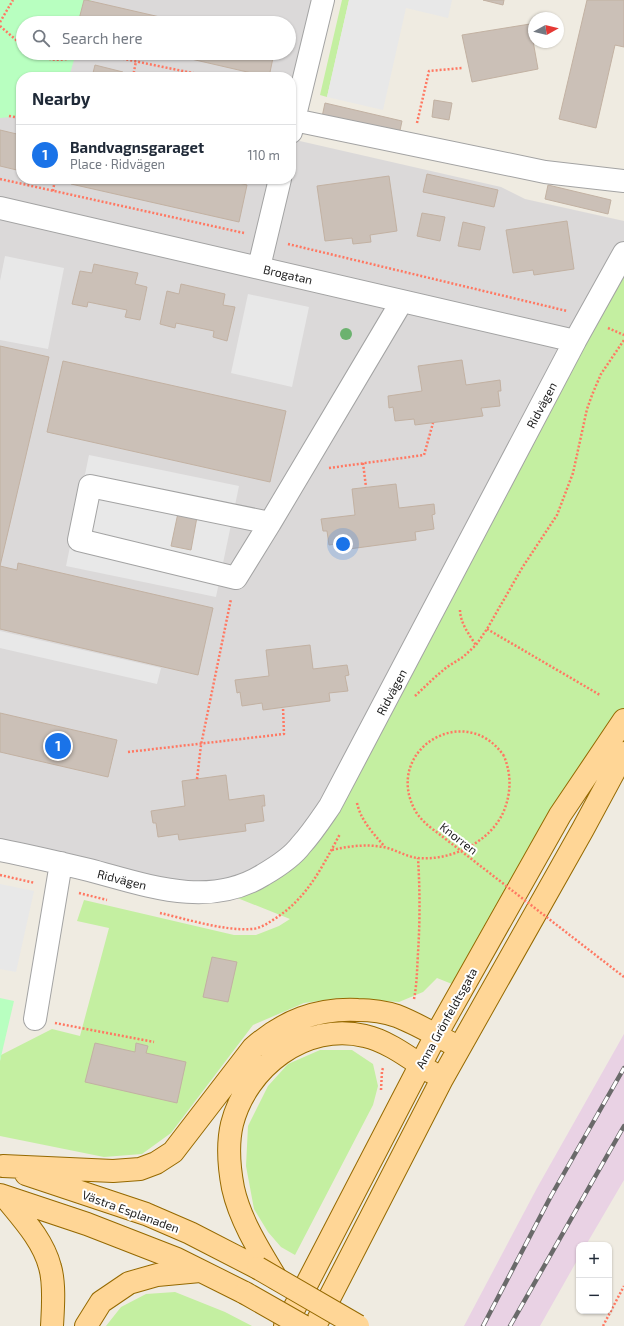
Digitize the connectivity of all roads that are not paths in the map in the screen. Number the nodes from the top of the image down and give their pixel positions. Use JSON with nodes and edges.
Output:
{"nodes":[{"id":1,"x":323,"y":0,"type":"edge"},
{"id":2,"x":296,"y":110,"type":"edge"},
{"id":3,"x":296,"y":127,"type":"edge"},
{"id":4,"x":624,"y":181,"type":"edge"},
{"id":5,"x":279,"y":184,"type":"edge"},
{"id":6,"x":0,"y":208,"type":"edge"},
{"id":7,"x":624,"y":253,"type":"edge"},
{"id":8,"x":260,"y":268,"type":"junction"},
{"id":9,"x":402,"y":301,"type":"junction"},
{"id":10,"x":575,"y":341,"type":"junction"},
{"id":11,"x":270,"y":523,"type":"junction"},
{"id":12,"x":624,"y":720,"type":"edge"},
{"id":13,"x":624,"y":753,"type":"edge"},
{"id":14,"x":0,"y":850,"type":"edge"},
{"id":15,"x":61,"y":863,"type":"junction"},
{"id":16,"x":35,"y":1020,"type":"road end"},
{"id":17,"x":436,"y":1035,"type":"junction"},
{"id":18,"x":459,"y":1048,"type":"junction"},
{"id":19,"x":419,"y":1065,"type":"junction"},
{"id":20,"x":442,"y":1079,"type":"junction"},
{"id":21,"x":1,"y":1165,"type":"edge"},
{"id":22,"x":3,"y":1196,"type":"edge"},
{"id":23,"x":266,"y":1268,"type":"junction"},
{"id":24,"x":201,"y":1271,"type":"junction"},
{"id":25,"x":52,"y":1326,"type":"edge"},
{"id":26,"x":86,"y":1326,"type":"edge"},
{"id":27,"x":285,"y":1326,"type":"edge"},
{"id":28,"x":303,"y":1326,"type":"edge"},
{"id":29,"x":315,"y":1326,"type":"edge"},
{"id":30,"x":358,"y":1326,"type":"edge"}],
"edges":[{"from":1,"to":2,"type":"street"},
{"from":3,"to":4,"type":"street"},
{"from":5,"to":8,"type":"street"},
{"from":6,"to":8,"type":"street","name":"Brogatan"},
{"from":7,"to":10,"type":"street","name":"Ridvägen"},
{"from":8,"to":9,"type":"street","name":"Brogatan"},
{"from":9,"to":10,"type":"street","name":"Brogatan"},
{"from":9,"to":11,"type":"street"},
{"from":10,"to":15,"type":"street","name":"Ridvägen"},
{"from":11,"to":11,"type":"street"},
{"from":12,"to":17,"type":"main road","name":"Anna Grönfeldtsgata"},
{"from":13,"to":18,"type":"main road"},
{"from":14,"to":15,"type":"street","name":"Ridvägen"},
{"from":15,"to":16,"type":"street"},
{"from":17,"to":18,"type":"main road"},
{"from":17,"to":19,"type":"main road","name":"Anna Grönfeldtsgata"},
{"from":17,"to":21,"type":"main road"},
{"from":18,"to":20,"type":"main road"},
{"from":19,"to":20,"type":"main road"},
{"from":19,"to":23,"type":"main road"},
{"from":19,"to":27,"type":"main road","name":"Anna Grönfeldtsgata"},
{"from":20,"to":29,"type":"main road"},
{"from":21,"to":23,"type":"main road","name":"Västra Esplanaden"},
{"from":22,"to":24,"type":"main road"},
{"from":22,"to":25,"type":"main road"},
{"from":23,"to":30,"type":"main road","name":"Västra Esplanaden","bridge":true},
{"from":24,"to":26,"type":"main road"},
{"from":24,"to":28,"type":"main road","bridge":true}]}
